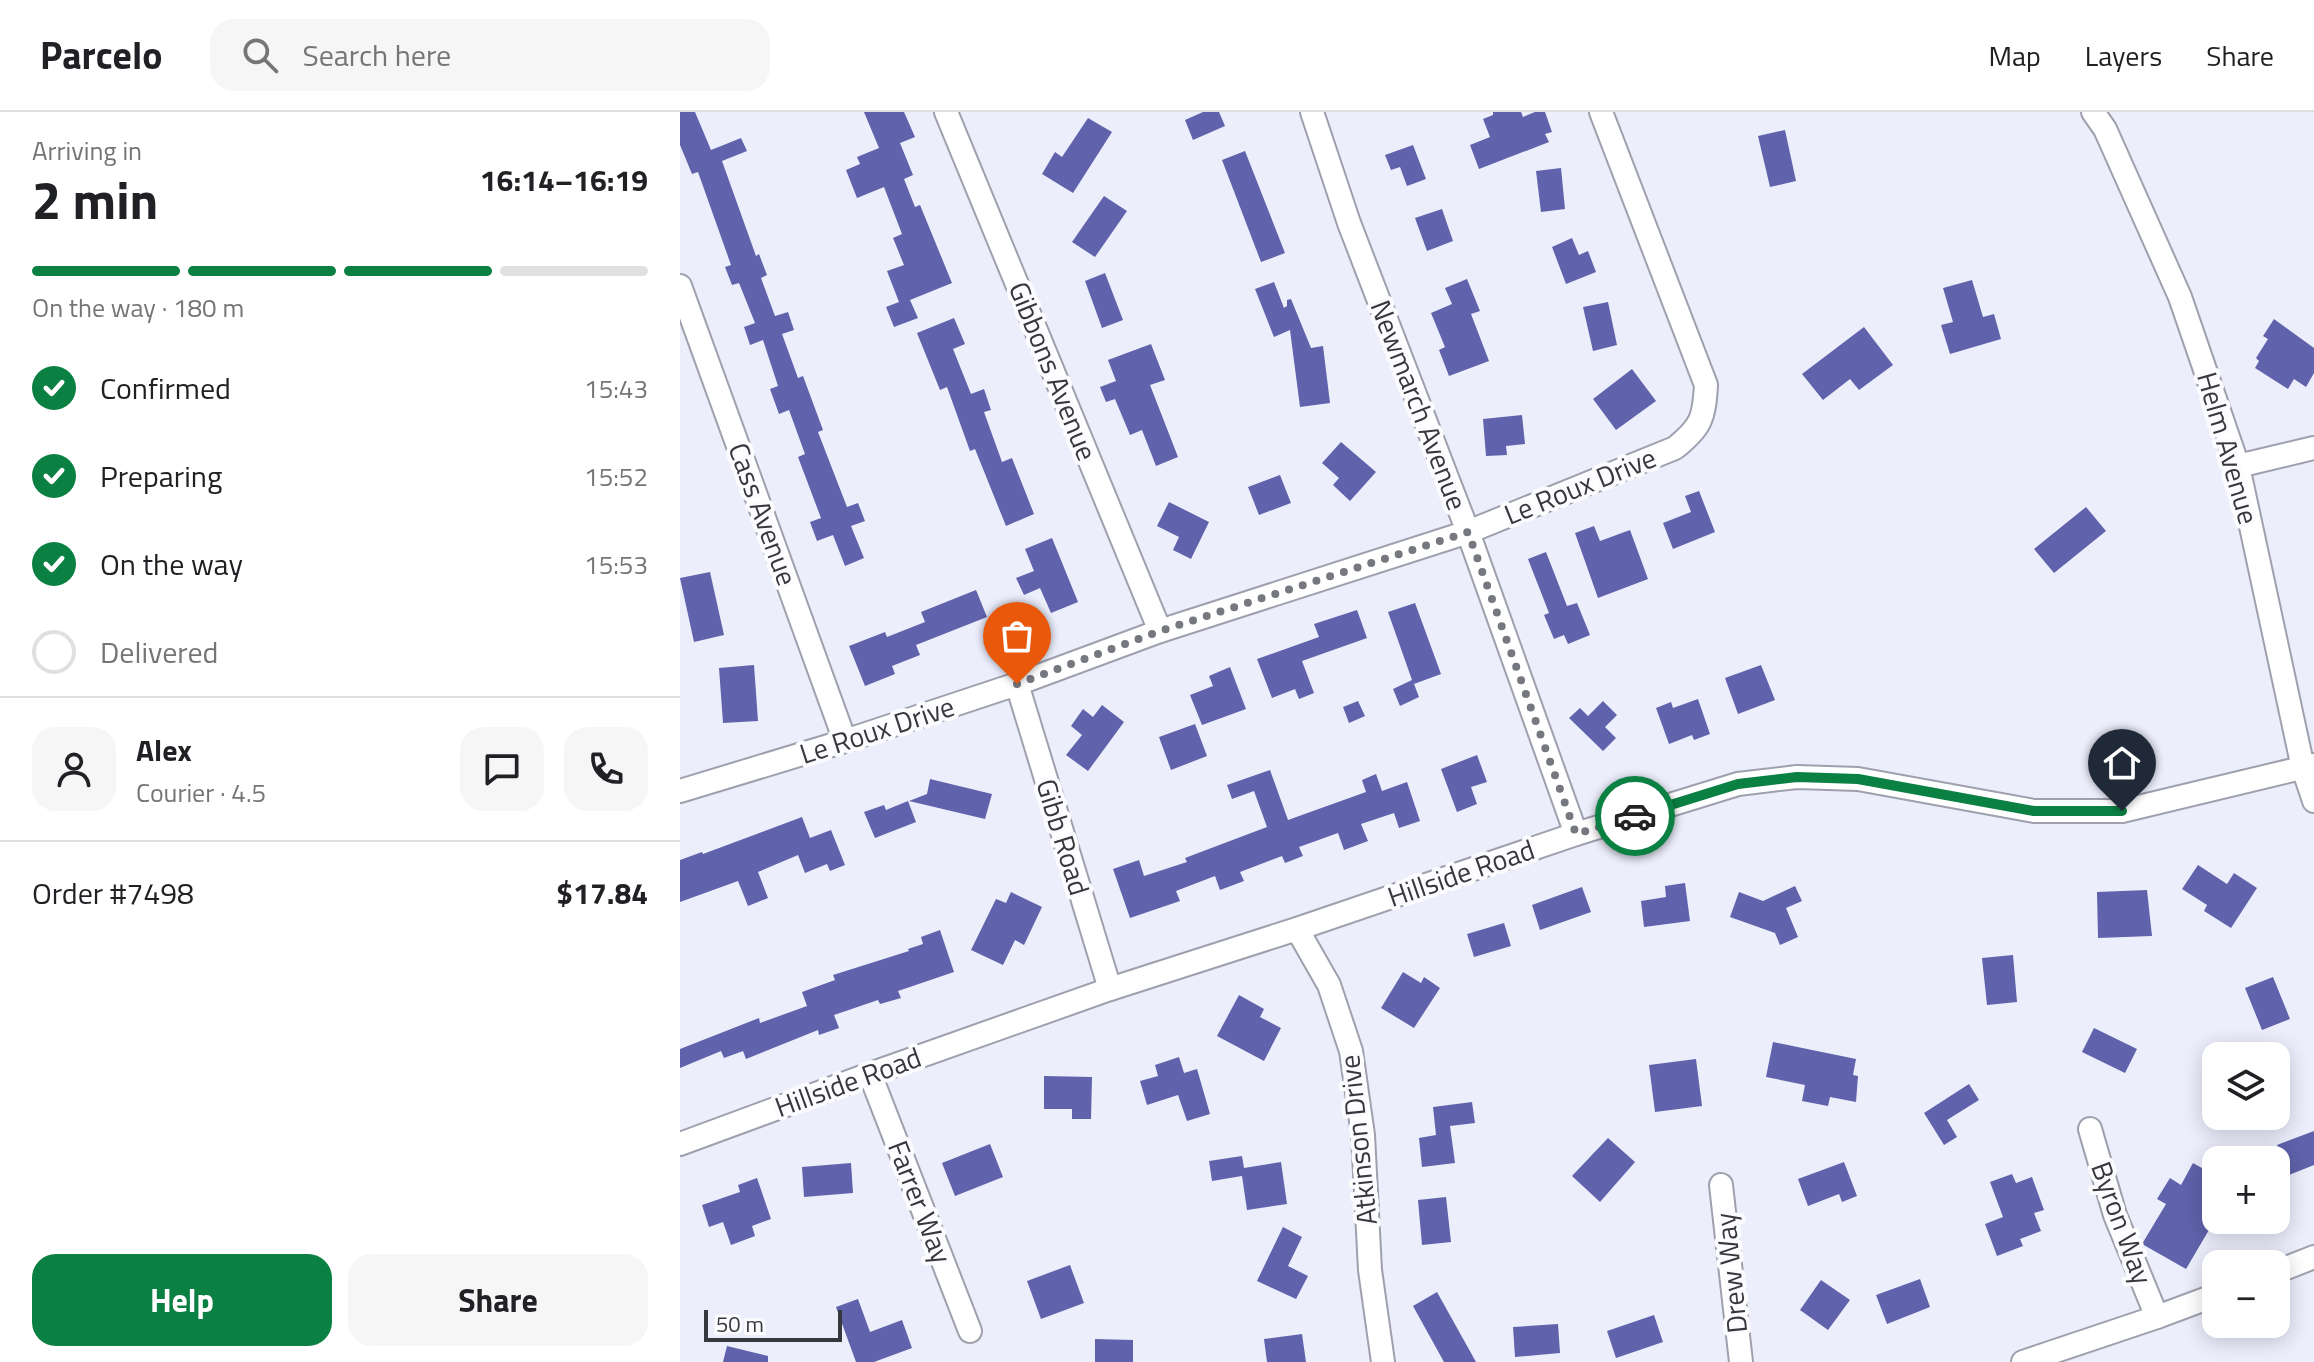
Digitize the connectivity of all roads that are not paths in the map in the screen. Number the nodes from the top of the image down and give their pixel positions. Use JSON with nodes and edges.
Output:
{"nodes":[{"id":1,"x":946,"y":112,"type":"edge"},
{"id":2,"x":1312,"y":112,"type":"edge"},
{"id":3,"x":1601,"y":112,"type":"edge"},
{"id":4,"x":2093,"y":112,"type":"edge"},
{"id":5,"x":680,"y":286,"type":"edge"},
{"id":6,"x":2314,"y":448,"type":"edge"},
{"id":7,"x":2238,"y":466,"type":"junction"},
{"id":8,"x":1468,"y":532,"type":"junction"},
{"id":9,"x":1160,"y":631,"type":"junction"},
{"id":10,"x":1017,"y":684,"type":"junction"},
{"id":11,"x":845,"y":741,"type":"junction"},
{"id":12,"x":2308,"y":767,"type":"edge"},
{"id":13,"x":680,"y":791,"type":"edge"},
{"id":14,"x":2314,"y":801,"type":"edge"},
{"id":15,"x":1576,"y":834,"type":"junction"},
{"id":16,"x":1297,"y":929,"type":"junction"},
{"id":17,"x":1110,"y":989,"type":"junction"},
{"id":18,"x":870,"y":1074,"type":"junction"},
{"id":19,"x":2090,"y":1129,"type":"dead end"},
{"id":20,"x":680,"y":1144,"type":"edge"},
{"id":21,"x":1721,"y":1185,"type":"dead end"},
{"id":22,"x":2314,"y":1257,"type":"edge"},
{"id":23,"x":2290,"y":1266,"type":"edge"},
{"id":24,"x":2202,"y":1300,"type":"edge"},
{"id":25,"x":2157,"y":1317,"type":"junction"},
{"id":26,"x":970,"y":1331,"type":"dead end"},
{"id":27,"x":1383,"y":1362,"type":"edge"},
{"id":28,"x":1741,"y":1362,"type":"edge"},
{"id":29,"x":2023,"y":1362,"type":"edge"}],
"edges":[{"from":1,"to":9,"type":"street","name":"Gibbons Avenue"},
{"from":2,"to":8,"type":"street","name":"Newmarch Avenue"},
{"from":3,"to":8,"type":"street","name":"Le Roux Drive"},
{"from":4,"to":7,"type":"street","name":"Helm Avenue"},
{"from":5,"to":11,"type":"street","name":"Cass Avenue"},
{"from":6,"to":7,"type":"street"},
{"from":7,"to":12,"type":"street","name":"Helm Avenue"},
{"from":8,"to":9,"type":"street","name":"Le Roux Drive"},
{"from":8,"to":15,"type":"street","name":"Newmarch Avenue"},
{"from":9,"to":10,"type":"street","name":"Le Roux Drive"},
{"from":10,"to":11,"type":"street","name":"Le Roux Drive"},
{"from":10,"to":17,"type":"street","name":"Gibb Road"},
{"from":11,"to":13,"type":"street","name":"Le Roux Drive"},
{"from":12,"to":14,"type":"street","name":"Helm Avenue"},
{"from":12,"to":15,"type":"street","name":"Hillside Road"},
{"from":15,"to":16,"type":"street","name":"Hillside Road"},
{"from":16,"to":17,"type":"street","name":"Hillside Road"},
{"from":16,"to":27,"type":"street","name":"Atkinson Drive"},
{"from":17,"to":18,"type":"street","name":"Hillside Road"},
{"from":18,"to":20,"type":"street","name":"Hillside Road"},
{"from":18,"to":26,"type":"street","name":"Farrer Way"},
{"from":19,"to":25,"type":"street","name":"Byron Way"},
{"from":21,"to":28,"type":"street","name":"Drew Way"},
{"from":22,"to":23,"type":"street"},
{"from":24,"to":25,"type":"street"},
{"from":25,"to":29,"type":"street"}]}
